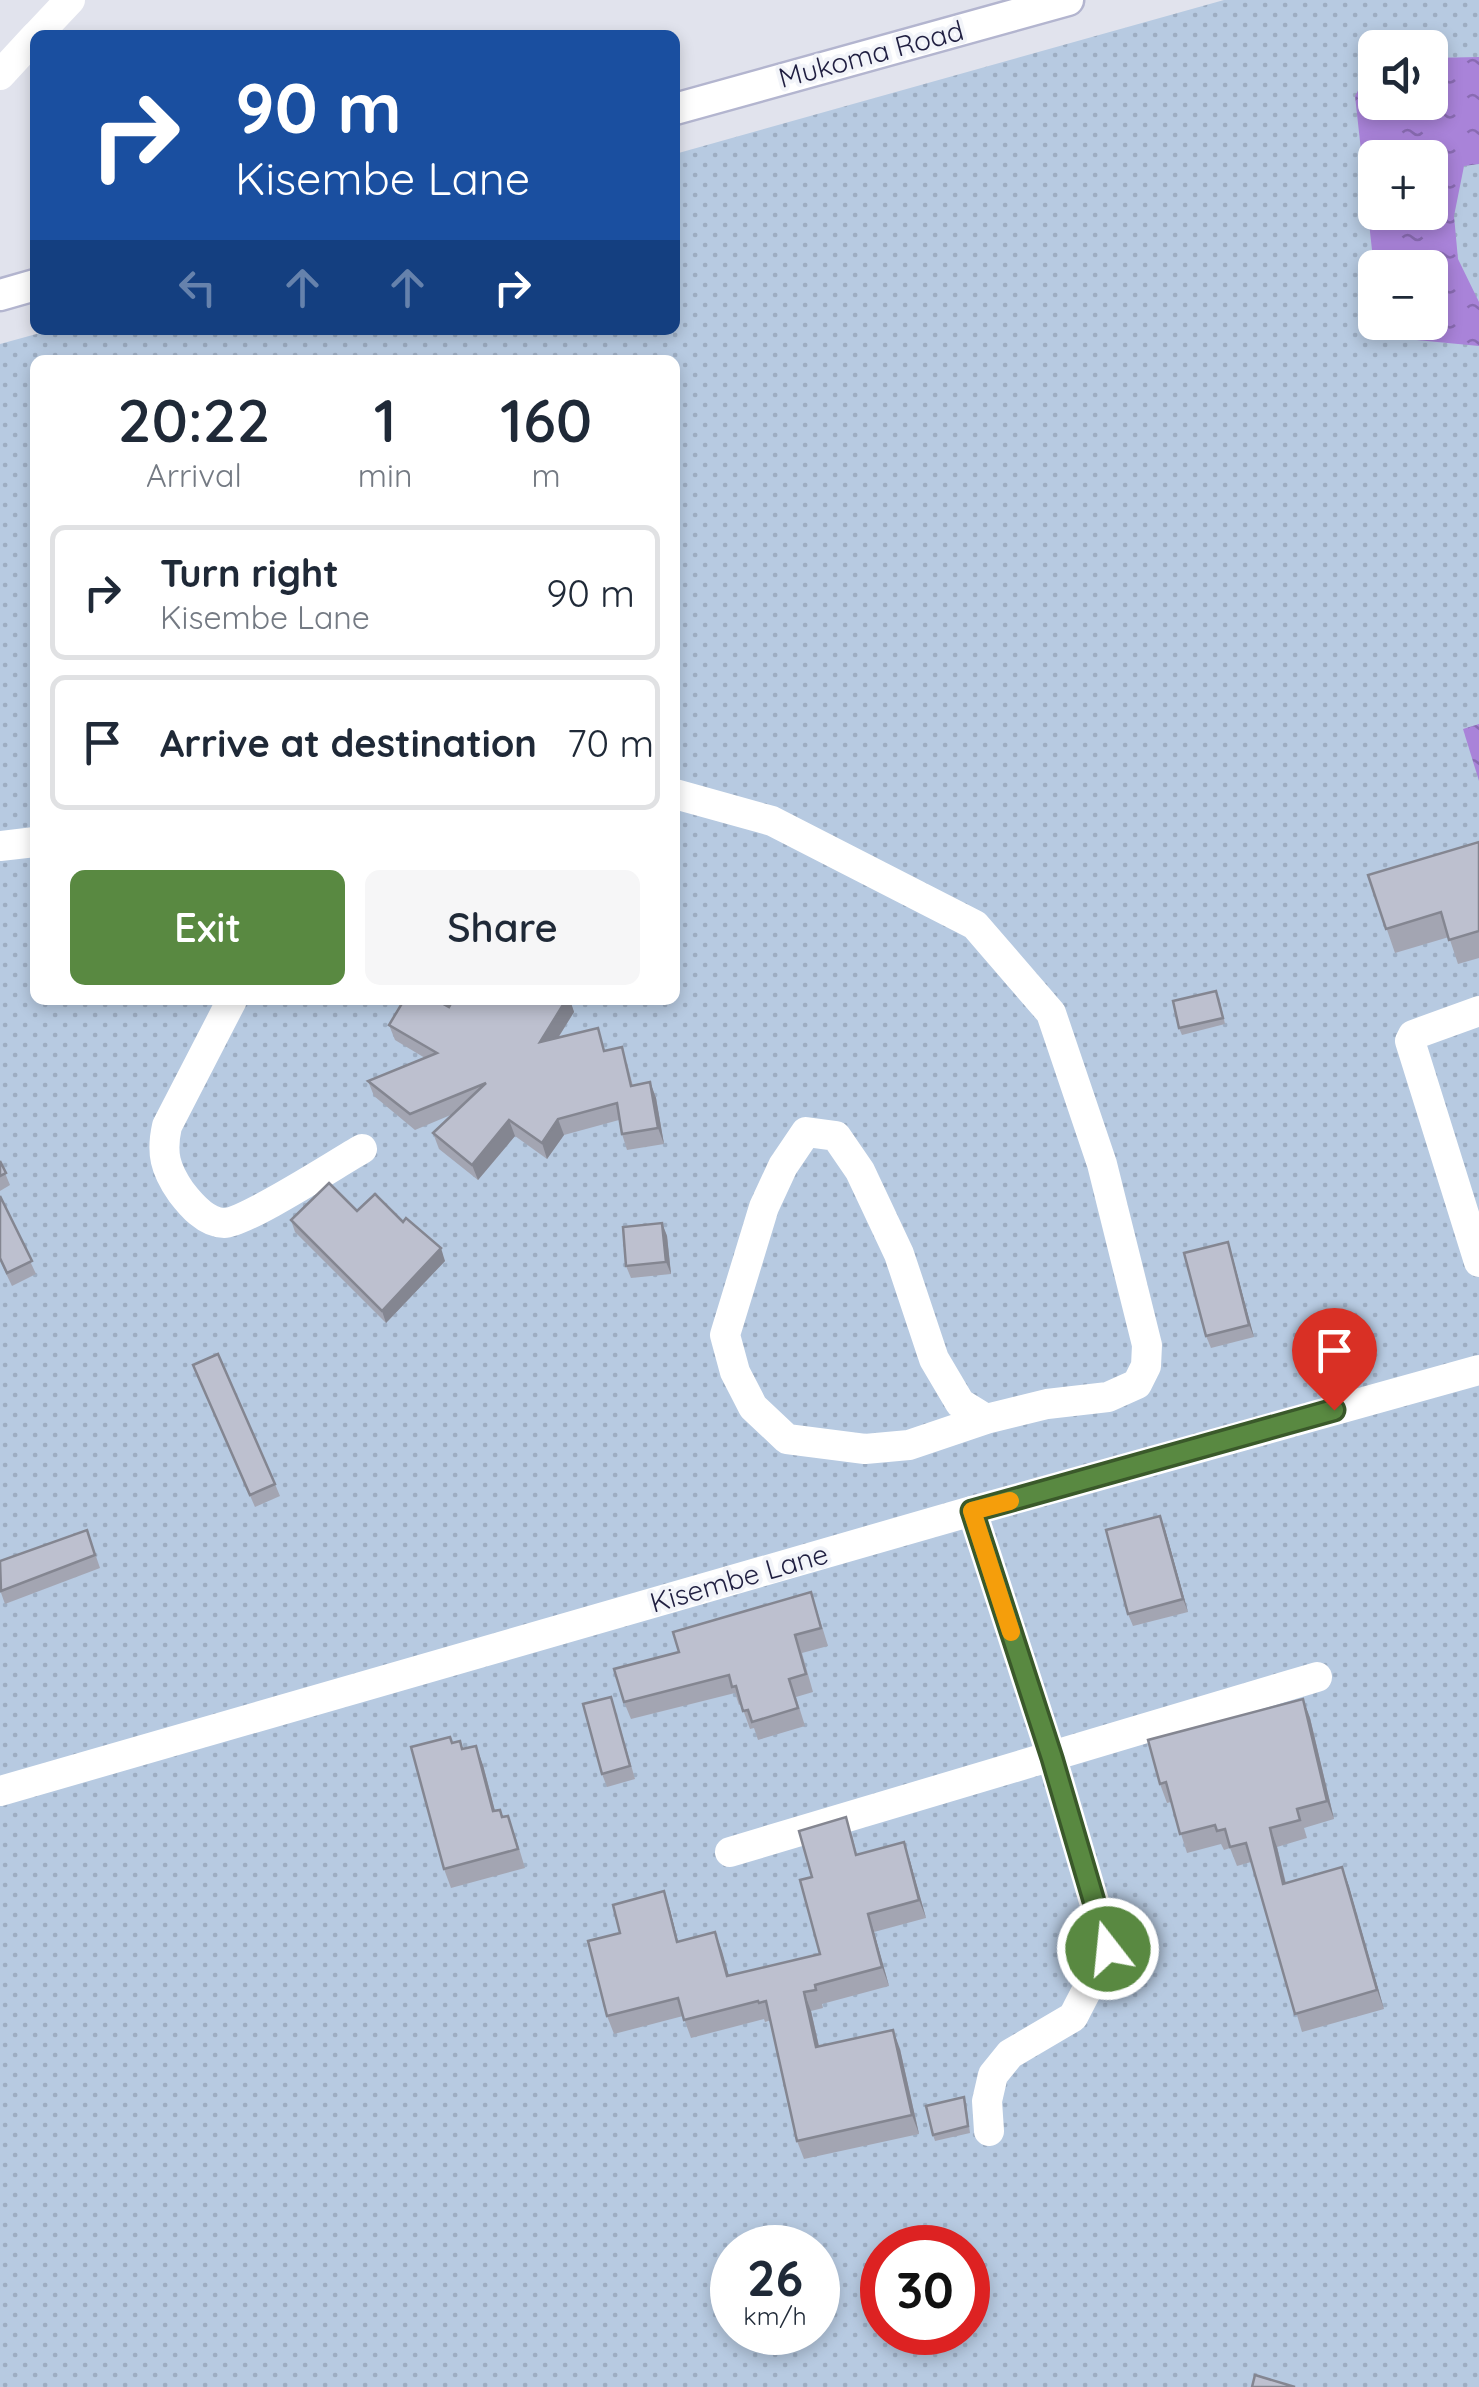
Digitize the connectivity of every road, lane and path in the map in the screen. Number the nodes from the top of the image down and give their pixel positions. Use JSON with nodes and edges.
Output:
{"nodes":[{"id":1,"x":70,"y":0,"type":"edge"},
{"id":2,"x":1068,"y":0,"type":"edge"},
{"id":3,"x":42,"y":30,"type":"edge"},
{"id":4,"x":30,"y":42,"type":"edge"},
{"id":5,"x":0,"y":75,"type":"edge"},
{"id":6,"x":680,"y":107,"type":"edge"},
{"id":7,"x":30,"y":287,"type":"edge"},
{"id":8,"x":0,"y":295,"type":"edge"},
{"id":9,"x":680,"y":795,"type":"edge"},
{"id":10,"x":30,"y":843,"type":"edge"},
{"id":11,"x":0,"y":846,"type":"edge"},
{"id":12,"x":229,"y":1005,"type":"edge"},
{"id":13,"x":1479,"y":1011,"type":"edge"},
{"id":14,"x":362,"y":1148,"type":"dead end"},
{"id":15,"x":1479,"y":1262,"type":"edge"},
{"id":16,"x":1479,"y":1370,"type":"edge"},
{"id":17,"x":986,"y":1419,"type":"junction"},
{"id":18,"x":972,"y":1511,"type":"junction"},
{"id":19,"x":1317,"y":1677,"type":"dead end"},
{"id":20,"x":1052,"y":1758,"type":"junction"},
{"id":21,"x":0,"y":1791,"type":"edge"},
{"id":22,"x":730,"y":1852,"type":"dead end"},
{"id":23,"x":989,"y":2131,"type":"dead end"}],
"edges":[{"from":1,"to":3,"type":"street"},
{"from":2,"to":6,"type":"street","name":"Mukoma Road"},
{"from":4,"to":5,"type":"street"},
{"from":7,"to":8,"type":"street"},
{"from":9,"to":17,"type":"street"},
{"from":10,"to":11,"type":"street"},
{"from":12,"to":14,"type":"street"},
{"from":13,"to":15,"type":"street"},
{"from":16,"to":18,"type":"street","name":"Kisembe Lane"},
{"from":17,"to":17,"type":"street"},
{"from":18,"to":20,"type":"street"},
{"from":18,"to":21,"type":"street","name":"Kisembe Lane"},
{"from":19,"to":20,"type":"street"},
{"from":20,"to":22,"type":"street"},
{"from":20,"to":23,"type":"street"}]}
